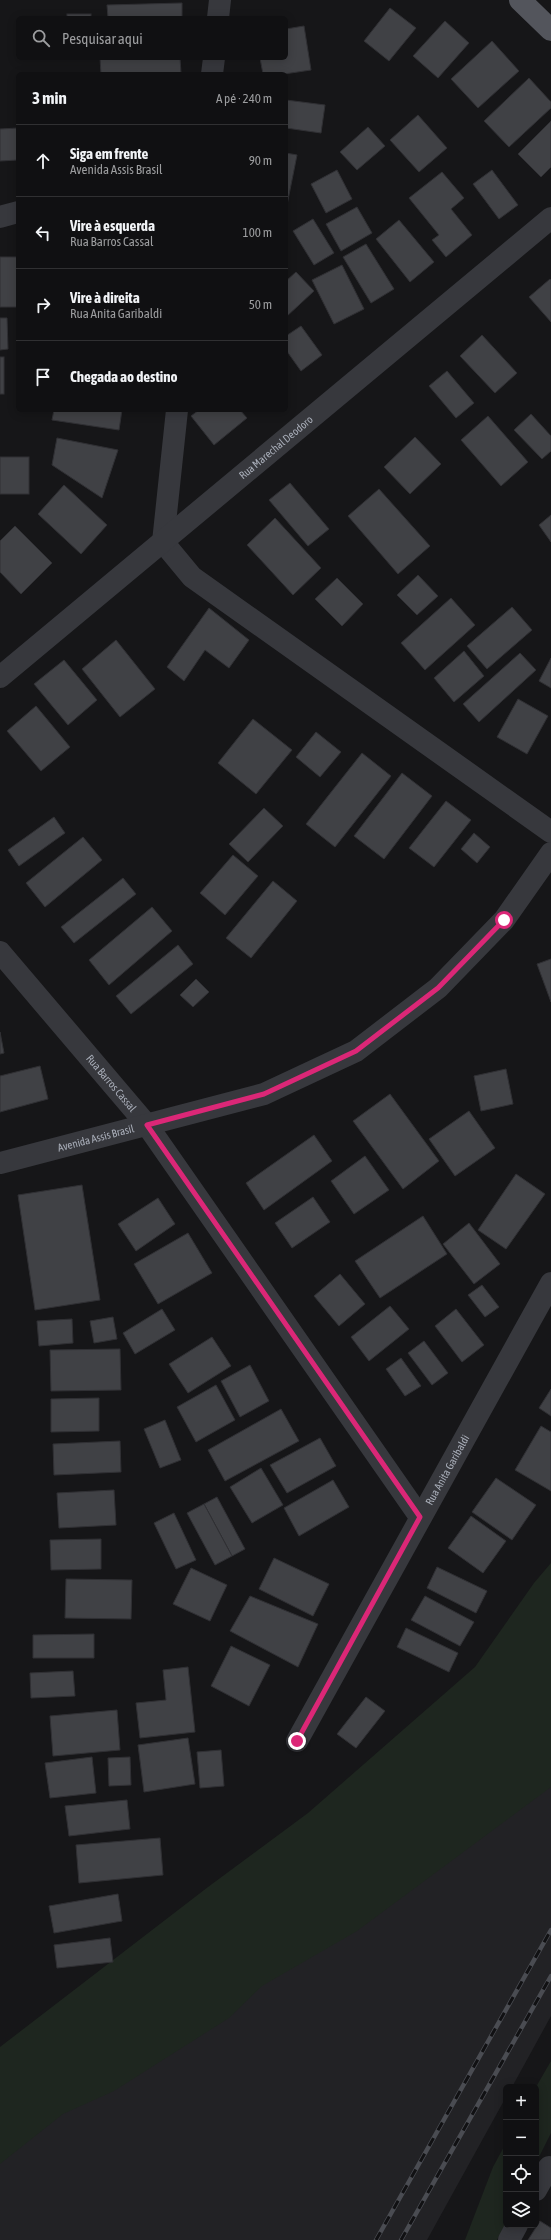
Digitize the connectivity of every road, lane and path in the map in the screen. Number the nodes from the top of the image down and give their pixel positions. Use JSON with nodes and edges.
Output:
{"nodes":[{"id":1,"x":220,"y":0,"type":"edge"},
{"id":2,"x":520,"y":0,"type":"edge"},
{"id":3,"x":218,"y":16,"type":"edge"},
{"id":4,"x":551,"y":30,"type":"edge"},
{"id":5,"x":214,"y":60,"type":"edge"},
{"id":6,"x":212,"y":72,"type":"edge"},
{"id":7,"x":16,"y":213,"type":"edge"},
{"id":8,"x":0,"y":217,"type":"edge"},
{"id":9,"x":551,"y":218,"type":"edge"},
{"id":10,"x":177,"y":412,"type":"edge"},
{"id":11,"x":163,"y":542,"type":"junction"},
{"id":12,"x":0,"y":677,"type":"edge"},
{"id":13,"x":551,"y":832,"type":"edge"},
{"id":14,"x":551,"y":853,"type":"edge"},
{"id":15,"x":0,"y":952,"type":"edge"},
{"id":16,"x":147,"y":1125,"type":"junction"},
{"id":17,"x":0,"y":1163,"type":"edge"},
{"id":18,"x":551,"y":1283,"type":"edge"},
{"id":19,"x":420,"y":1517,"type":"junction"},
{"id":20,"x":297,"y":1741,"type":"dead end"},
{"id":21,"x":548,"y":2167,"type":"dead end"},
{"id":22,"x":539,"y":2184,"type":"edge"},
{"id":23,"x":515,"y":2228,"type":"edge"},
{"id":24,"x":509,"y":2240,"type":"edge"}],
"edges":[{"from":1,"to":3,"type":"street"},
{"from":2,"to":4,"type":"main road"},
{"from":5,"to":6,"type":"street"},
{"from":7,"to":8,"type":"street"},
{"from":9,"to":11,"type":"street","name":"Rua Marechal Deodoro"},
{"from":10,"to":11,"type":"street"},
{"from":11,"to":12,"type":"street","name":"Rua Marechal Deodoro"},
{"from":11,"to":13,"type":"street"},
{"from":14,"to":16,"type":"street","name":"Avenida Assis Brasil"},
{"from":15,"to":16,"type":"street","name":"Rua Barros Cassal"},
{"from":16,"to":17,"type":"street","name":"Avenida Assis Brasil"},
{"from":16,"to":19,"type":"street","name":"Rua Barros Cassal"},
{"from":18,"to":19,"type":"street","name":"Rua Anita Garibaldi"},
{"from":19,"to":20,"type":"street","name":"Rua Anita Garibaldi"},
{"from":21,"to":22,"type":"street"},
{"from":23,"to":24,"type":"street"}]}
